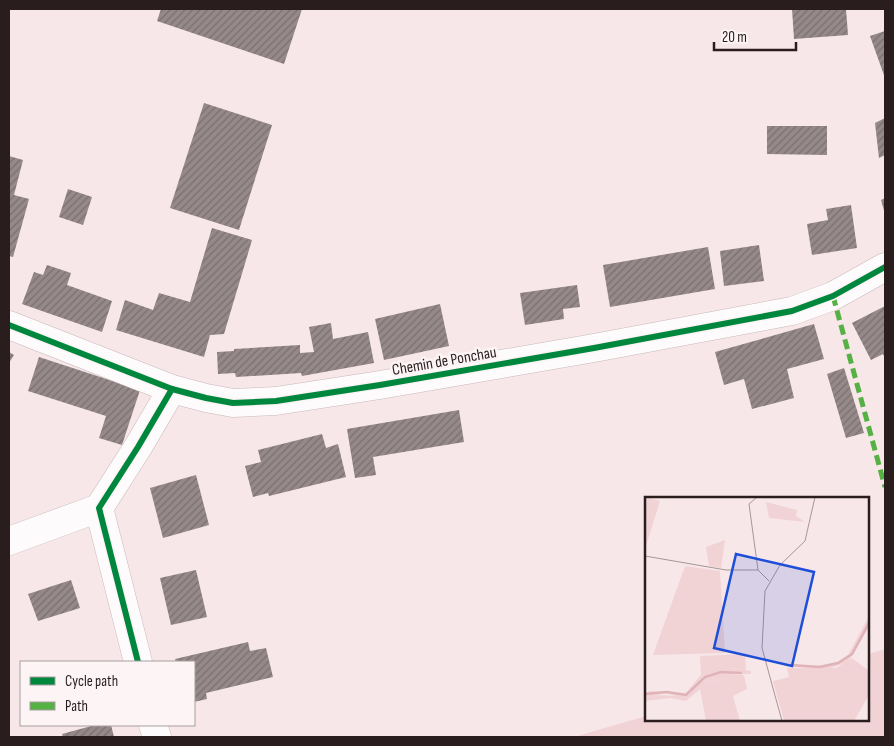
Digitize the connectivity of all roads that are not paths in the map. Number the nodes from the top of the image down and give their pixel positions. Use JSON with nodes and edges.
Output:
{"nodes":[{"id":1,"x":885,"y":268,"type":"edge"},
{"id":2,"x":9,"y":325,"type":"edge"},
{"id":3,"x":172,"y":389,"type":"junction"},
{"id":4,"x":99,"y":508,"type":"junction"},
{"id":5,"x":9,"y":541,"type":"edge"},
{"id":6,"x":138,"y":661,"type":"edge"}],
"edges":[{"from":1,"to":3,"type":"street","name":"Chemin de Ponchau"},
{"from":2,"to":3,"type":"street","name":"Chemin de Ponchau"},
{"from":3,"to":4,"type":"street"},
{"from":4,"to":5,"type":"street"},
{"from":4,"to":6,"type":"street"}]}
